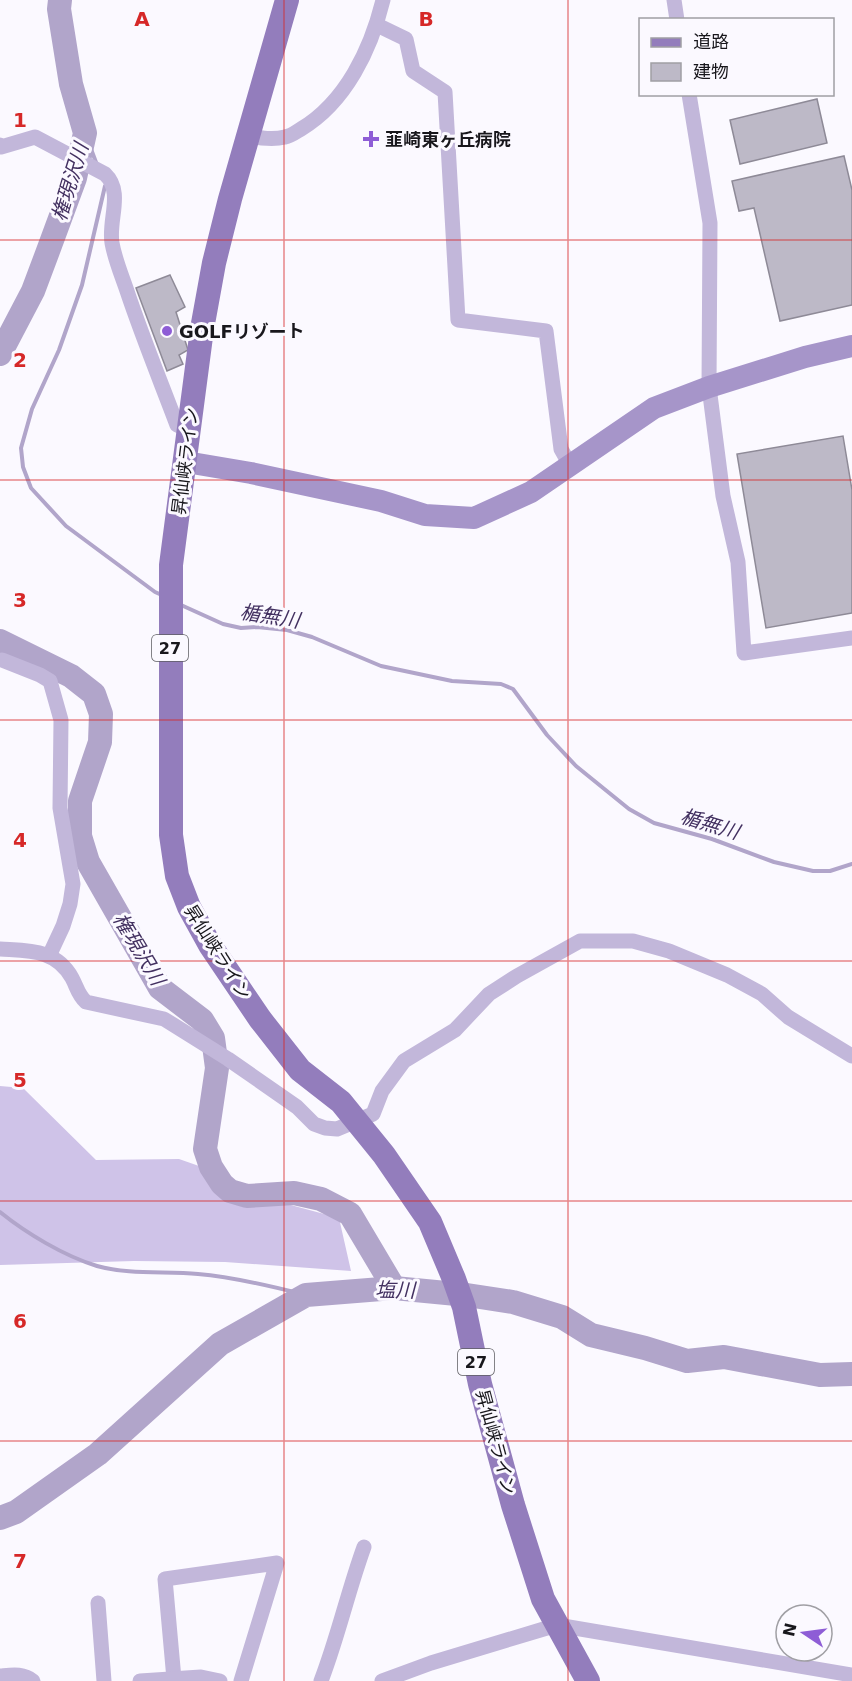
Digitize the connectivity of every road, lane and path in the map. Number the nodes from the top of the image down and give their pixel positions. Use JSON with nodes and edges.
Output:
{"nodes":[{"id":1,"x":287,"y":0,"type":"edge"},
{"id":2,"x":383,"y":0,"type":"edge"},
{"id":3,"x":674,"y":0,"type":"edge"},
{"id":4,"x":677,"y":18,"type":"edge"},
{"id":5,"x":377,"y":25,"type":"junction"},
{"id":6,"x":689,"y":96,"type":"edge"},
{"id":7,"x":249,"y":136,"type":"junction"},
{"id":8,"x":0,"y":145,"type":"edge"},
{"id":9,"x":852,"y":346,"type":"edge"},
{"id":10,"x":709,"y":387,"type":"junction"},
{"id":11,"x":188,"y":430,"type":"junction"},
{"id":12,"x":186,"y":462,"type":"junction"},
{"id":13,"x":570,"y":465,"type":"junction"},
{"id":14,"x":852,"y":638,"type":"edge"},
{"id":15,"x":2,"y":660,"type":"dead end"},
{"id":16,"x":0,"y":949,"type":"edge"},
{"id":17,"x":49,"y":956,"type":"junction"},
{"id":18,"x":852,"y":1056,"type":"edge"},
{"id":19,"x":355,"y":1120,"type":"junction"},
{"id":20,"x":364,"y":1547,"type":"dead end"},
{"id":21,"x":98,"y":1603,"type":"dead end"},
{"id":22,"x":557,"y":1626,"type":"junction"},
{"id":23,"x":852,"y":1675,"type":"edge"},
{"id":24,"x":0,"y":1676,"type":"edge"},
{"id":25,"x":174,"y":1679,"type":"junction"},
{"id":26,"x":33,"y":1681,"type":"edge"},
{"id":27,"x":104,"y":1681,"type":"edge"},
{"id":28,"x":140,"y":1681,"type":"edge"},
{"id":29,"x":220,"y":1681,"type":"edge"},
{"id":30,"x":241,"y":1681,"type":"edge"},
{"id":31,"x":321,"y":1681,"type":"edge"},
{"id":32,"x":382,"y":1681,"type":"edge"},
{"id":33,"x":588,"y":1681,"type":"edge"}],
"edges":[{"from":1,"to":7,"type":"main road","name":"昇仙峡ライン","number":"27"},
{"from":2,"to":5,"type":"street"},
{"from":3,"to":4,"type":"street"},
{"from":5,"to":7,"type":"street"},
{"from":5,"to":13,"type":"street"},
{"from":6,"to":10,"type":"street"},
{"from":7,"to":11,"type":"main road","name":"昇仙峡ライン","number":"27"},
{"from":8,"to":11,"type":"street"},
{"from":9,"to":10,"type":"street"},
{"from":10,"to":13,"type":"street"},
{"from":10,"to":14,"type":"street"},
{"from":11,"to":12,"type":"main road","name":"昇仙峡ライン","number":"27"},
{"from":12,"to":13,"type":"street"},
{"from":12,"to":19,"type":"main road","name":"昇仙峡ライン","number":"27"},
{"from":15,"to":17,"type":"street"},
{"from":16,"to":17,"type":"street"},
{"from":17,"to":19,"type":"street"},
{"from":18,"to":19,"type":"street"},
{"from":19,"to":22,"type":"main road","name":"昇仙峡ライン","number":"27"},
{"from":20,"to":31,"type":"street"},
{"from":21,"to":27,"type":"street"},
{"from":22,"to":23,"type":"street"},
{"from":22,"to":32,"type":"street"},
{"from":22,"to":33,"type":"main road","name":"昇仙峡ライン","number":"27"},
{"from":24,"to":26,"type":"street"},
{"from":25,"to":28,"type":"street"},
{"from":25,"to":29,"type":"street"},
{"from":25,"to":30,"type":"street"}]}
